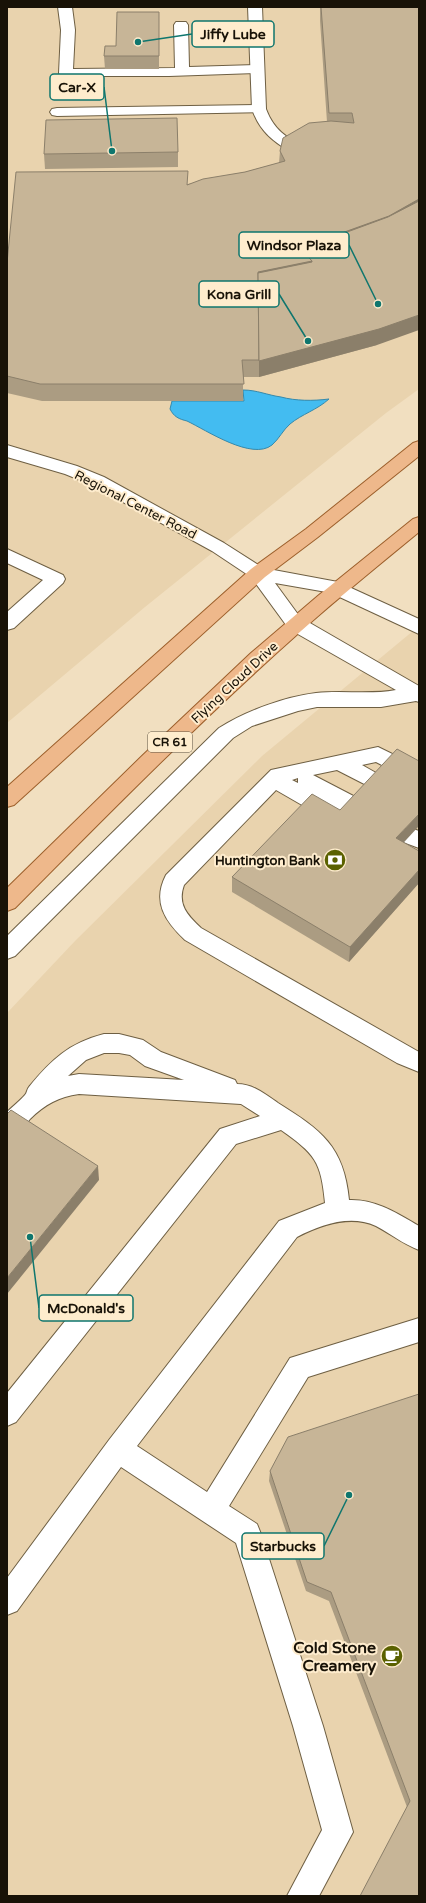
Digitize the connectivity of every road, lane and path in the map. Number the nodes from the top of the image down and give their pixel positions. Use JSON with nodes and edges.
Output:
{"nodes":[{"id":1,"x":65,"y":7,"type":"edge"},
{"id":2,"x":255,"y":7,"type":"edge"},
{"id":3,"x":181,"y":25,"type":"dead end"},
{"id":4,"x":257,"y":69,"type":"junction"},
{"id":5,"x":182,"y":72,"type":"junction"},
{"id":6,"x":259,"y":109,"type":"junction"},
{"id":7,"x":57,"y":112,"type":"dead end"},
{"id":8,"x":320,"y":149,"type":"edge"},
{"id":9,"x":419,"y":447,"type":"edge"},
{"id":10,"x":7,"y":452,"type":"edge"},
{"id":11,"x":419,"y":523,"type":"edge"},
{"id":12,"x":7,"y":555,"type":"edge"},
{"id":13,"x":258,"y":573,"type":"junction"},
{"id":14,"x":338,"y":588,"type":"junction"},
{"id":15,"x":7,"y":623,"type":"edge"},
{"id":16,"x":296,"y":624,"type":"junction"},
{"id":17,"x":419,"y":627,"type":"edge"},
{"id":18,"x":418,"y":695,"type":"edge"},
{"id":19,"x":348,"y":760,"type":"junction"},
{"id":20,"x":314,"y":768,"type":"junction"},
{"id":21,"x":282,"y":776,"type":"junction"},
{"id":22,"x":419,"y":776,"type":"edge"},
{"id":23,"x":367,"y":796,"type":"junction"},
{"id":24,"x":7,"y":799,"type":"edge"},
{"id":25,"x":410,"y":841,"type":"edge"},
{"id":26,"x":419,"y":859,"type":"edge"},
{"id":27,"x":7,"y":902,"type":"edge"},
{"id":28,"x":7,"y":950,"type":"edge"},
{"id":29,"x":419,"y":1062,"type":"edge"},
{"id":30,"x":245,"y":1094,"type":"junction"},
{"id":31,"x":31,"y":1102,"type":"junction"},
{"id":32,"x":284,"y":1119,"type":"junction"},
{"id":33,"x":7,"y":1129,"type":"edge"},
{"id":34,"x":338,"y":1211,"type":"junction"},
{"id":35,"x":419,"y":1239,"type":"edge"},
{"id":36,"x":419,"y":1330,"type":"edge"},
{"id":37,"x":7,"y":1413,"type":"edge"},
{"id":38,"x":118,"y":1449,"type":"junction"},
{"id":39,"x":211,"y":1510,"type":"junction"},
{"id":40,"x":7,"y":1601,"type":"edge"},
{"id":41,"x":302,"y":1896,"type":"edge"}],
"edges":[{"from":1,"to":5,"type":"street"},
{"from":2,"to":4,"type":"street"},
{"from":3,"to":5,"type":"street"},
{"from":4,"to":5,"type":"street"},
{"from":4,"to":6,"type":"street"},
{"from":6,"to":7,"type":"street"},
{"from":6,"to":8,"type":"street"},
{"from":9,"to":13,"type":"main road"},
{"from":10,"to":13,"type":"street","name":"Regional Center Road"},
{"from":11,"to":14,"type":"main road","name":"Flying Cloud Drive","number":"CR 61"},
{"from":12,"to":15,"type":"street"},
{"from":13,"to":14,"type":"street","name":"Regional Center Road"},
{"from":13,"to":16,"type":"street","name":"Regional Center Road"},
{"from":13,"to":24,"type":"main road"},
{"from":14,"to":16,"type":"main road","name":"Flying Cloud Drive","number":"CR 61"},
{"from":14,"to":17,"type":"street","name":"Regional Center Road"},
{"from":16,"to":18,"type":"street"},
{"from":16,"to":27,"type":"main road","name":"Flying Cloud Drive","number":"CR 61"},
{"from":18,"to":28,"type":"street"},
{"from":19,"to":20,"type":"street"},
{"from":19,"to":22,"type":"street"},
{"from":19,"to":23,"type":"street"},
{"from":20,"to":21,"type":"street"},
{"from":20,"to":23,"type":"street"},
{"from":21,"to":23,"type":"street"},
{"from":21,"to":29,"type":"street"},
{"from":25,"to":26,"type":"street"},
{"from":30,"to":31,"type":"street"},
{"from":30,"to":31,"type":"street"},
{"from":30,"to":32,"type":"street"},
{"from":31,"to":33,"type":"street"},
{"from":32,"to":34,"type":"street"},
{"from":32,"to":37,"type":"street"},
{"from":34,"to":35,"type":"street"},
{"from":34,"to":38,"type":"street"},
{"from":36,"to":39,"type":"street"},
{"from":38,"to":39,"type":"street"},
{"from":38,"to":40,"type":"street"},
{"from":39,"to":41,"type":"street"}]}
